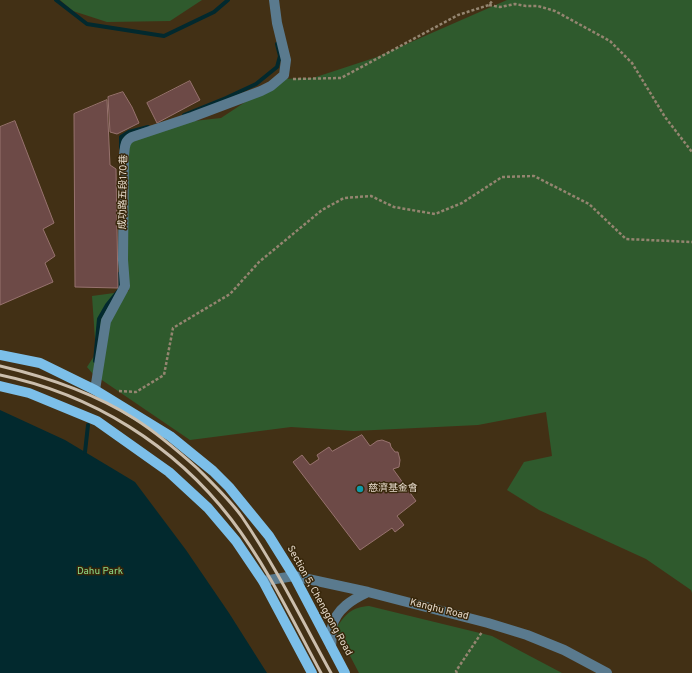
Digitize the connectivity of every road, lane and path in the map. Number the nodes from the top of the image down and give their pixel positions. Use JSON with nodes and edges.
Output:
{"nodes":[{"id":1,"x":274,"y":0,"type":"edge"},
{"id":2,"x":493,"y":0,"type":"edge"},
{"id":3,"x":489,"y":5,"type":"junction"},
{"id":4,"x":287,"y":79,"type":"dead end"},
{"id":5,"x":692,"y":152,"type":"edge"},
{"id":6,"x":692,"y":242,"type":"edge"},
{"id":7,"x":0,"y":355,"type":"edge"},
{"id":8,"x":0,"y":386,"type":"edge"},
{"id":9,"x":95,"y":390,"type":"junction"},
{"id":10,"x":116,"y":391,"type":"dead end"},
{"id":11,"x":294,"y":576,"type":"junction"},
{"id":12,"x":263,"y":581,"type":"junction"},
{"id":13,"x":368,"y":592,"type":"junction"},
{"id":14,"x":488,"y":623,"type":"junction"},
{"id":15,"x":331,"y":646,"type":"junction"},
{"id":16,"x":312,"y":673,"type":"edge"},
{"id":17,"x":345,"y":673,"type":"edge"},
{"id":18,"x":457,"y":673,"type":"edge"},
{"id":19,"x":607,"y":673,"type":"edge"}],
"edges":[{"from":1,"to":9,"type":"street","name":"成功路五段170巷"},
{"from":2,"to":3,"type":"path"},
{"from":3,"to":4,"type":"path"},
{"from":3,"to":5,"type":"path"},
{"from":6,"to":10,"type":"path"},
{"from":7,"to":9,"type":"main road","name":"Section 5, Chenggong Road"},
{"from":8,"to":12,"type":"main road"},
{"from":9,"to":11,"type":"main road","name":"Section 5, Chenggong Road"},
{"from":11,"to":12,"type":"street","name":"Kanghu Road"},
{"from":11,"to":13,"type":"street","name":"Kanghu Road"},
{"from":11,"to":15,"type":"main road","name":"Section 5, Chenggong Road"},
{"from":12,"to":16,"type":"main road"},
{"from":13,"to":14,"type":"street","name":"Kanghu Road"},
{"from":13,"to":15,"type":"street"},
{"from":14,"to":18,"type":"path"},
{"from":14,"to":19,"type":"street","name":"Kanghu Road"},
{"from":15,"to":17,"type":"main road","name":"Section 5, Chenggong Road"}]}
